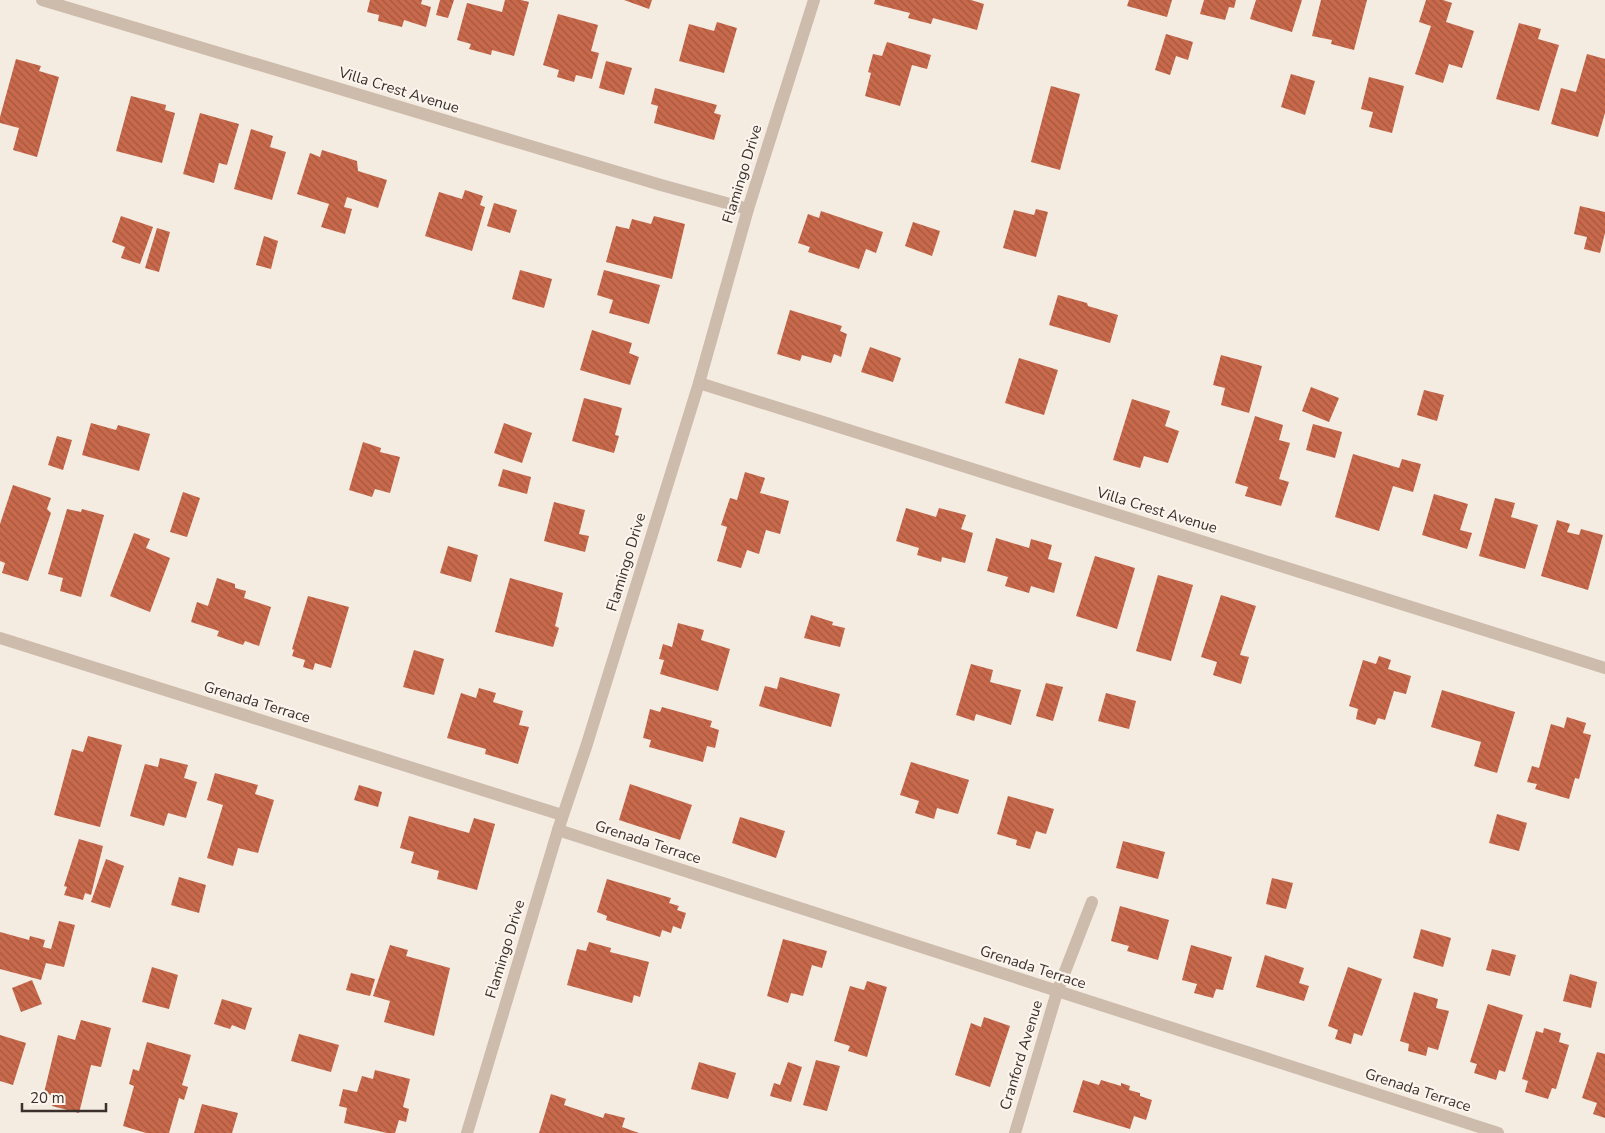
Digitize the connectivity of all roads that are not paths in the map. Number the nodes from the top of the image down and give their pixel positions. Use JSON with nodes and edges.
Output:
{"nodes":[{"id":1,"x":42,"y":0,"type":"edge"},
{"id":2,"x":814,"y":0,"type":"edge"},
{"id":3,"x":748,"y":210,"type":"junction"},
{"id":4,"x":699,"y":383,"type":"junction"},
{"id":5,"x":0,"y":638,"type":"edge"},
{"id":6,"x":1605,"y":668,"type":"edge"},
{"id":7,"x":562,"y":816,"type":"junction"},
{"id":8,"x":558,"y":830,"type":"junction"},
{"id":9,"x":1092,"y":902,"type":"dead end"},
{"id":10,"x":1057,"y":992,"type":"junction"},
{"id":11,"x":467,"y":1133,"type":"edge"},
{"id":12,"x":1015,"y":1133,"type":"edge"},
{"id":13,"x":1498,"y":1133,"type":"edge"}],
"edges":[{"from":1,"to":3,"type":"street","name":"Villa Crest Avenue"},
{"from":2,"to":3,"type":"street","name":"Flamingo Drive"},
{"from":3,"to":4,"type":"street","name":"Flamingo Drive"},
{"from":4,"to":6,"type":"street","name":"Villa Crest Avenue"},
{"from":4,"to":7,"type":"street","name":"Flamingo Drive"},
{"from":5,"to":7,"type":"street","name":"Grenada Terrace"},
{"from":7,"to":8,"type":"street","name":"Flamingo Drive"},
{"from":8,"to":10,"type":"street","name":"Grenada Terrace"},
{"from":8,"to":11,"type":"street","name":"Flamingo Drive"},
{"from":9,"to":10,"type":"street","name":"Cranford Avenue"},
{"from":10,"to":12,"type":"street","name":"Cranford Avenue"},
{"from":10,"to":13,"type":"street","name":"Grenada Terrace"}]}
